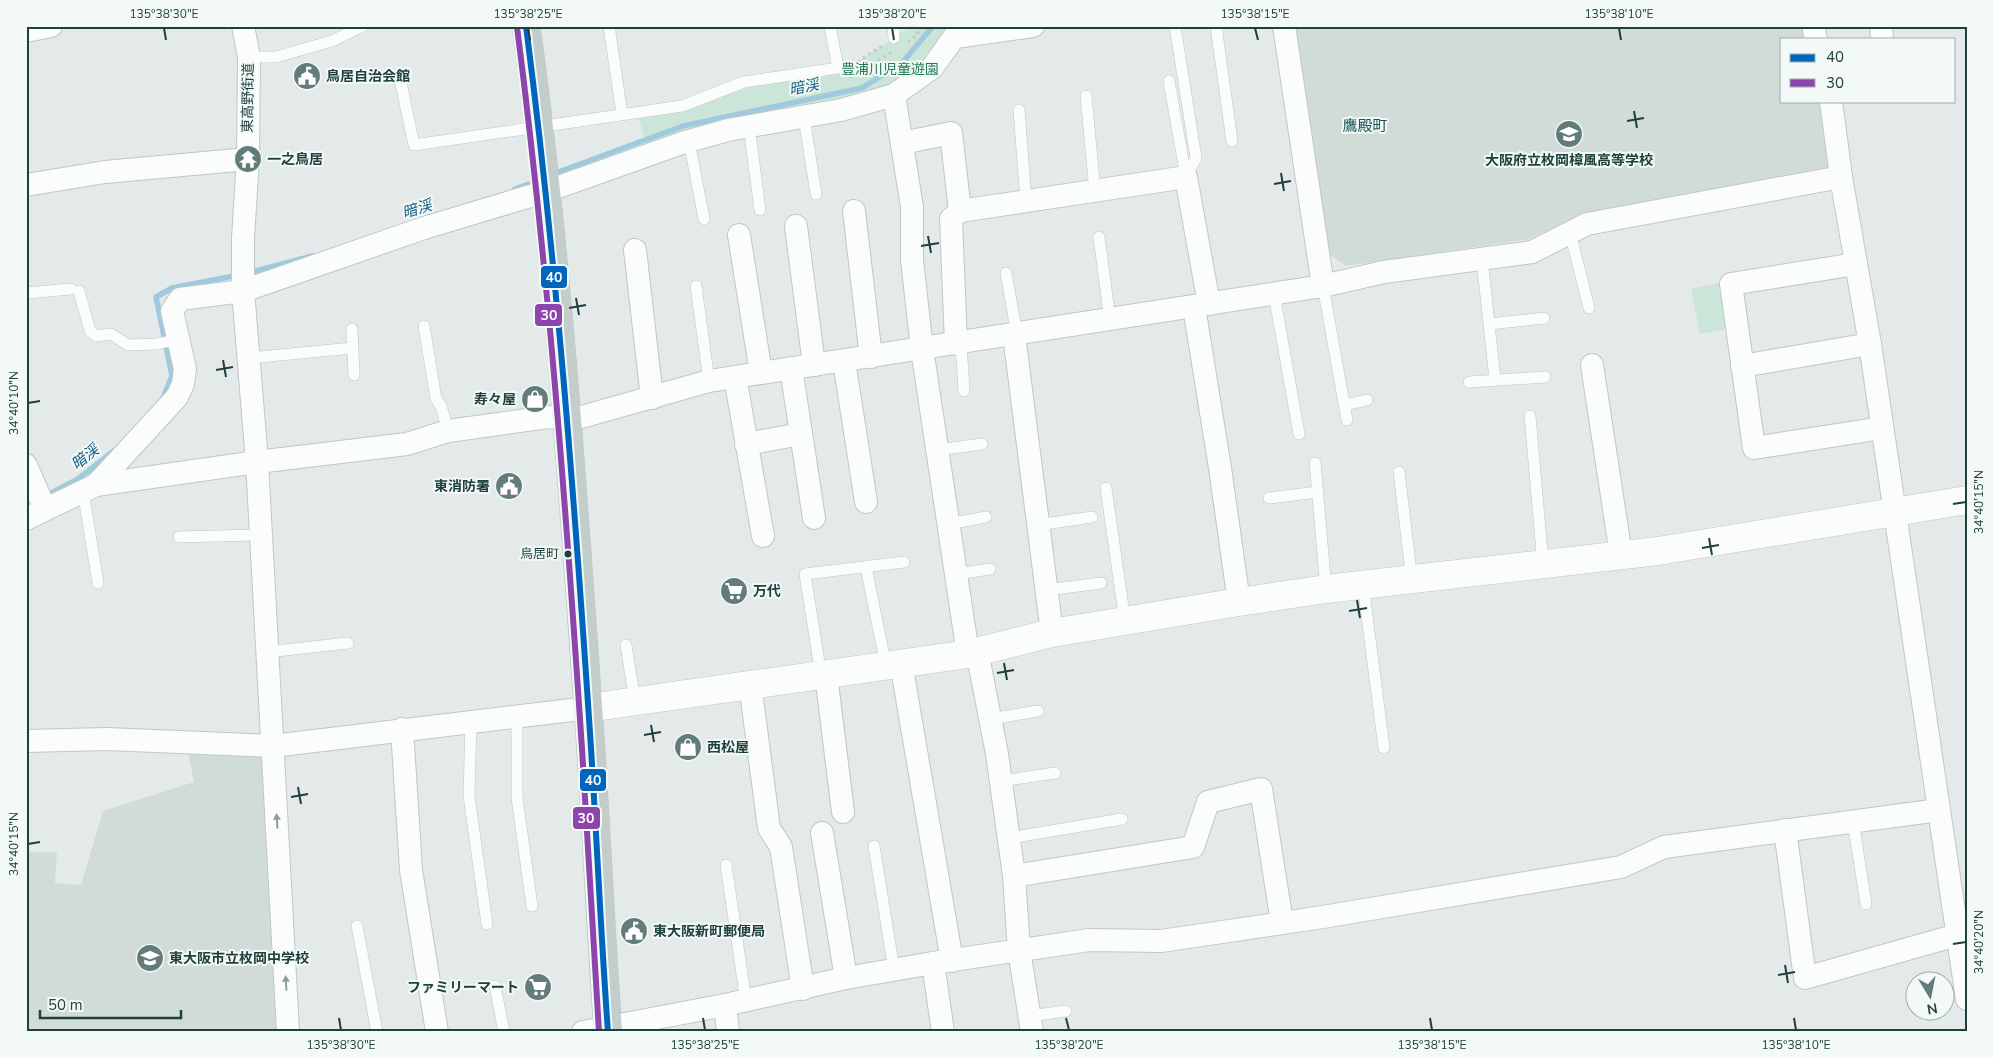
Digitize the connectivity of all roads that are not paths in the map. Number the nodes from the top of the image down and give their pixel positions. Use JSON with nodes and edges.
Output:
{"nodes":[{"id":1,"x":51,"y":26,"type":"edge"},
{"id":2,"x":243,"y":26,"type":"edge"},
{"id":3,"x":363,"y":26,"type":"edge"},
{"id":4,"x":526,"y":26,"type":"edge"},
{"id":5,"x":609,"y":26,"type":"edge"},
{"id":6,"x":830,"y":26,"type":"edge"},
{"id":7,"x":1033,"y":26,"type":"edge"},
{"id":8,"x":1175,"y":26,"type":"edge"},
{"id":9,"x":1216,"y":26,"type":"edge"},
{"id":10,"x":1284,"y":26,"type":"edge"},
{"id":11,"x":26,"y":31,"type":"edge"},
{"id":12,"x":959,"y":32,"type":"edge"},
{"id":13,"x":249,"y":57,"type":"junction"},
{"id":14,"x":400,"y":80,"type":"dead end"},
{"id":15,"x":1169,"y":82,"type":"dead end"},
{"id":16,"x":894,"y":95,"type":"junction"},
{"id":17,"x":1086,"y":96,"type":"dead end"},
{"id":18,"x":1836,"y":102,"type":"edge"},
{"id":19,"x":1019,"y":110,"type":"dead end"},
{"id":20,"x":622,"y":114,"type":"junction"},
{"id":21,"x":804,"y":117,"type":"junction"},
{"id":22,"x":540,"y":126,"type":"junction"},
{"id":23,"x":749,"y":126,"type":"junction"},
{"id":24,"x":689,"y":141,"type":"junction"},
{"id":25,"x":1232,"y":141,"type":"dead end"},
{"id":26,"x":902,"y":142,"type":"junction"},
{"id":27,"x":248,"y":159,"type":"junction"},
{"id":28,"x":1186,"y":177,"type":"junction"},
{"id":29,"x":1841,"y":177,"type":"junction"},
{"id":30,"x":546,"y":181,"type":"junction"},
{"id":31,"x":26,"y":185,"type":"edge"},
{"id":32,"x":1095,"y":191,"type":"junction"},
{"id":33,"x":816,"y":194,"type":"dead end"},
{"id":34,"x":1026,"y":201,"type":"junction"},
{"id":35,"x":760,"y":210,"type":"dead end"},
{"id":36,"x":854,"y":211,"type":"dead end"},
{"id":37,"x":960,"y":211,"type":"junction"},
{"id":38,"x":704,"y":219,"type":"dead end"},
{"id":39,"x":796,"y":226,"type":"dead end"},
{"id":40,"x":1570,"y":233,"type":"junction"},
{"id":41,"x":739,"y":235,"type":"dead end"},
{"id":42,"x":1099,"y":237,"type":"dead end"},
{"id":43,"x":636,"y":250,"type":"dead end"},
{"id":44,"x":1482,"y":259,"type":"junction"},
{"id":45,"x":1856,"y":264,"type":"junction"},
{"id":46,"x":1006,"y":274,"type":"dead end"},
{"id":47,"x":696,"y":286,"type":"dead end"},
{"id":48,"x":1323,"y":286,"type":"junction"},
{"id":49,"x":243,"y":289,"type":"junction"},
{"id":50,"x":26,"y":293,"type":"edge"},
{"id":51,"x":1274,"y":294,"type":"junction"},
{"id":52,"x":1202,"y":306,"type":"junction"},
{"id":53,"x":1589,"y":308,"type":"dead end"},
{"id":54,"x":1544,"y":318,"type":"dead end"},
{"id":55,"x":1110,"y":320,"type":"junction"},
{"id":56,"x":1490,"y":324,"type":"junction"},
{"id":57,"x":424,"y":326,"type":"dead end"},
{"id":58,"x":352,"y":329,"type":"dead end"},
{"id":59,"x":1015,"y":334,"type":"junction"},
{"id":60,"x":168,"y":342,"type":"junction"},
{"id":61,"x":959,"y":343,"type":"junction"},
{"id":62,"x":1870,"y":344,"type":"junction"},
{"id":63,"x":352,"y":348,"type":"junction"},
{"id":64,"x":922,"y":349,"type":"junction"},
{"id":65,"x":871,"y":357,"type":"junction"},
{"id":66,"x":248,"y":358,"type":"junction"},
{"id":67,"x":844,"y":361,"type":"junction"},
{"id":68,"x":814,"y":365,"type":"junction"},
{"id":69,"x":1592,"y":366,"type":"dead end"},
{"id":70,"x":1742,"y":366,"type":"junction"},
{"id":71,"x":791,"y":368,"type":"junction"},
{"id":72,"x":761,"y":373,"type":"junction"},
{"id":73,"x":354,"y":376,"type":"dead end"},
{"id":74,"x":734,"y":376,"type":"junction"},
{"id":75,"x":1545,"y":376,"type":"dead end"},
{"id":76,"x":1495,"y":379,"type":"junction"},
{"id":77,"x":708,"y":380,"type":"junction"},
{"id":78,"x":1469,"y":382,"type":"dead end"},
{"id":79,"x":964,"y":391,"type":"dead end"},
{"id":80,"x":652,"y":398,"type":"junction"},
{"id":81,"x":1366,"y":400,"type":"dead end"},
{"id":82,"x":1345,"y":405,"type":"junction"},
{"id":83,"x":1530,"y":416,"type":"dead end"},
{"id":84,"x":567,"y":419,"type":"junction"},
{"id":85,"x":1347,"y":420,"type":"dead end"},
{"id":86,"x":1882,"y":428,"type":"junction"},
{"id":87,"x":448,"y":431,"type":"junction"},
{"id":88,"x":801,"y":434,"type":"junction"},
{"id":89,"x":1299,"y":434,"type":"dead end"},
{"id":90,"x":746,"y":444,"type":"junction"},
{"id":91,"x":982,"y":444,"type":"dead end"},
{"id":92,"x":937,"y":450,"type":"junction"},
{"id":93,"x":257,"y":462,"type":"junction"},
{"id":94,"x":1315,"y":463,"type":"dead end"},
{"id":95,"x":26,"y":465,"type":"edge"},
{"id":96,"x":1399,"y":472,"type":"dead end"},
{"id":97,"x":90,"y":488,"type":"junction"},
{"id":98,"x":1106,"y":488,"type":"dead end"},
{"id":99,"x":1318,"y":492,"type":"junction"},
{"id":100,"x":1269,"y":498,"type":"dead end"},
{"id":101,"x":1967,"y":500,"type":"edge"},
{"id":102,"x":866,"y":502,"type":"dead end"},
{"id":103,"x":38,"y":512,"type":"edge"},
{"id":104,"x":1894,"y":512,"type":"junction"},
{"id":105,"x":986,"y":517,"type":"dead end"},
{"id":106,"x":1092,"y":517,"type":"dead end"},
{"id":107,"x":814,"y":518,"type":"dead end"},
{"id":108,"x":948,"y":524,"type":"junction"},
{"id":109,"x":1038,"y":525,"type":"junction"},
{"id":110,"x":261,"y":535,"type":"junction"},
{"id":111,"x":763,"y":536,"type":"dead end"},
{"id":112,"x":178,"y":537,"type":"dead end"},
{"id":113,"x":1621,"y":555,"type":"junction"},
{"id":114,"x":904,"y":562,"type":"dead end"},
{"id":115,"x":1543,"y":564,"type":"junction"},
{"id":116,"x":866,"y":567,"type":"junction"},
{"id":117,"x":990,"y":569,"type":"dead end"},
{"id":118,"x":956,"y":574,"type":"junction"},
{"id":119,"x":1412,"y":580,"type":"junction"},
{"id":120,"x":1101,"y":583,"type":"dead end"},
{"id":121,"x":98,"y":584,"type":"dead end"},
{"id":122,"x":1363,"y":585,"type":"junction"},
{"id":123,"x":1326,"y":589,"type":"junction"},
{"id":124,"x":1047,"y":590,"type":"junction"},
{"id":125,"x":1239,"y":602,"type":"junction"},
{"id":126,"x":1125,"y":621,"type":"junction"},
{"id":127,"x":1052,"y":633,"type":"junction"},
{"id":128,"x":348,"y":643,"type":"dead end"},
{"id":129,"x":626,"y":645,"type":"dead end"},
{"id":130,"x":267,"y":652,"type":"junction"},
{"id":131,"x":972,"y":652,"type":"junction"},
{"id":132,"x":893,"y":664,"type":"junction"},
{"id":133,"x":823,"y":675,"type":"junction"},
{"id":134,"x":750,"y":684,"type":"junction"},
{"id":135,"x":635,"y":701,"type":"junction"},
{"id":136,"x":588,"y":708,"type":"junction"},
{"id":137,"x":1038,"y":711,"type":"dead end"},
{"id":138,"x":517,"y":716,"type":"junction"},
{"id":139,"x":990,"y":719,"type":"junction"},
{"id":140,"x":471,"y":722,"type":"junction"},
{"id":141,"x":402,"y":729,"type":"junction"},
{"id":142,"x":26,"y":742,"type":"edge"},
{"id":143,"x":273,"y":746,"type":"junction"},
{"id":144,"x":1384,"y":748,"type":"dead end"},
{"id":145,"x":1054,"y":773,"type":"dead end"},
{"id":146,"x":1001,"y":781,"type":"junction"},
{"id":147,"x":1938,"y":810,"type":"junction"},
{"id":148,"x":843,"y":812,"type":"dead end"},
{"id":149,"x":1122,"y":819,"type":"dead end"},
{"id":150,"x":1854,"y":821,"type":"junction"},
{"id":151,"x":1785,"y":830,"type":"junction"},
{"id":152,"x":822,"y":832,"type":"dead end"},
{"id":153,"x":1009,"y":838,"type":"junction"},
{"id":154,"x":874,"y":846,"type":"dead end"},
{"id":155,"x":726,"y":865,"type":"dead end"},
{"id":156,"x":1014,"y":876,"type":"junction"},
{"id":157,"x":1866,"y":904,"type":"dead end"},
{"id":158,"x":532,"y":906,"type":"dead end"},
{"id":159,"x":1282,"y":923,"type":"junction"},
{"id":160,"x":487,"y":924,"type":"dead end"},
{"id":161,"x":357,"y":926,"type":"dead end"},
{"id":162,"x":1957,"y":935,"type":"junction"},
{"id":163,"x":1019,"y":950,"type":"junction"},
{"id":164,"x":942,"y":962,"type":"junction"},
{"id":165,"x":894,"y":970,"type":"junction"},
{"id":166,"x":846,"y":978,"type":"junction"},
{"id":167,"x":495,"y":986,"type":"dead end"},
{"id":168,"x":803,"y":989,"type":"junction"},
{"id":169,"x":1967,"y":999,"type":"edge"},
{"id":170,"x":736,"y":1003,"type":"junction"},
{"id":171,"x":1066,"y":1011,"type":"dead end"},
{"id":172,"x":1030,"y":1024,"type":"edge"},
{"id":173,"x":600,"y":1031,"type":"edge"},
{"id":174,"x":288,"y":1032,"type":"edge"},
{"id":175,"x":377,"y":1032,"type":"edge"},
{"id":176,"x":437,"y":1032,"type":"edge"},
{"id":177,"x":504,"y":1032,"type":"edge"},
{"id":178,"x":728,"y":1032,"type":"edge"},
{"id":179,"x":943,"y":1032,"type":"edge"}],
"edges":[{"from":1,"to":11,"type":"street"},
{"from":2,"to":13,"type":"street","name":"東高野街道"},
{"from":3,"to":13,"type":"lane"},
{"from":4,"to":22,"type":"highway"},
{"from":5,"to":20,"type":"lane"},
{"from":6,"to":20,"type":"lane"},
{"from":7,"to":12,"type":"street"},
{"from":8,"to":28,"type":"lane"},
{"from":9,"to":25,"type":"lane"},
{"from":10,"to":48,"type":"street"},
{"from":12,"to":16,"type":"street"},
{"from":13,"to":27,"type":"street","name":"東高野街道"},
{"from":14,"to":22,"type":"lane"},
{"from":15,"to":28,"type":"lane"},
{"from":16,"to":21,"type":"street"},
{"from":16,"to":26,"type":"street"},
{"from":17,"to":32,"type":"lane"},
{"from":18,"to":29,"type":"street"},
{"from":19,"to":34,"type":"lane"},
{"from":20,"to":22,"type":"lane"},
{"from":21,"to":23,"type":"street"},
{"from":21,"to":33,"type":"lane"},
{"from":22,"to":30,"type":"highway"},
{"from":23,"to":24,"type":"street"},
{"from":23,"to":35,"type":"lane"},
{"from":24,"to":30,"type":"street"},
{"from":24,"to":38,"type":"lane"},
{"from":26,"to":37,"type":"street"},
{"from":26,"to":64,"type":"street"},
{"from":27,"to":31,"type":"street"},
{"from":27,"to":49,"type":"street","name":"東高野街道"},
{"from":28,"to":32,"type":"street"},
{"from":28,"to":52,"type":"street"},
{"from":29,"to":40,"type":"street"},
{"from":29,"to":45,"type":"street"},
{"from":30,"to":49,"type":"street"},
{"from":30,"to":84,"type":"highway"},
{"from":32,"to":34,"type":"street"},
{"from":34,"to":37,"type":"street"},
{"from":36,"to":65,"type":"street"},
{"from":37,"to":61,"type":"street"},
{"from":39,"to":68,"type":"street"},
{"from":40,"to":44,"type":"street"},
{"from":40,"to":53,"type":"lane"},
{"from":41,"to":72,"type":"street"},
{"from":42,"to":55,"type":"lane"},
{"from":43,"to":80,"type":"street"},
{"from":44,"to":48,"type":"street"},
{"from":44,"to":56,"type":"lane"},
{"from":45,"to":62,"type":"street"},
{"from":45,"to":70,"type":"street"},
{"from":46,"to":59,"type":"lane"},
{"from":47,"to":77,"type":"lane"},
{"from":48,"to":51,"type":"street"},
{"from":48,"to":82,"type":"lane"},
{"from":49,"to":60,"type":"street"},
{"from":49,"to":66,"type":"street","name":"東高野街道"},
{"from":50,"to":60,"type":"lane"},
{"from":51,"to":52,"type":"street"},
{"from":51,"to":89,"type":"lane"},
{"from":52,"to":55,"type":"street"},
{"from":52,"to":125,"type":"street"},
{"from":54,"to":56,"type":"lane"},
{"from":55,"to":59,"type":"street"},
{"from":56,"to":76,"type":"lane"},
{"from":57,"to":87,"type":"lane"},
{"from":58,"to":63,"type":"lane"},
{"from":59,"to":61,"type":"street"},
{"from":59,"to":109,"type":"street"},
{"from":60,"to":97,"type":"street"},
{"from":61,"to":64,"type":"street"},
{"from":61,"to":79,"type":"lane"},
{"from":62,"to":70,"type":"street"},
{"from":62,"to":86,"type":"street"},
{"from":63,"to":66,"type":"lane"},
{"from":63,"to":73,"type":"lane"},
{"from":64,"to":65,"type":"street"},
{"from":64,"to":92,"type":"street"},
{"from":65,"to":67,"type":"street"},
{"from":66,"to":93,"type":"street","name":"東高野街道"},
{"from":67,"to":68,"type":"street"},
{"from":67,"to":102,"type":"street"},
{"from":68,"to":71,"type":"street"},
{"from":69,"to":113,"type":"street"},
{"from":70,"to":86,"type":"street"},
{"from":71,"to":72,"type":"street"},
{"from":71,"to":88,"type":"street"},
{"from":72,"to":74,"type":"street"},
{"from":74,"to":77,"type":"street"},
{"from":74,"to":90,"type":"street"},
{"from":75,"to":76,"type":"lane"},
{"from":76,"to":78,"type":"lane"},
{"from":77,"to":80,"type":"street"},
{"from":80,"to":84,"type":"street"},
{"from":81,"to":82,"type":"lane"},
{"from":82,"to":85,"type":"lane"},
{"from":83,"to":115,"type":"lane"},
{"from":84,"to":87,"type":"street"},
{"from":84,"to":136,"type":"highway"},
{"from":86,"to":104,"type":"street"},
{"from":87,"to":93,"type":"street"},
{"from":88,"to":90,"type":"street"},
{"from":88,"to":107,"type":"street"},
{"from":90,"to":111,"type":"street"},
{"from":91,"to":92,"type":"lane"},
{"from":92,"to":108,"type":"street"},
{"from":93,"to":97,"type":"street"},
{"from":93,"to":110,"type":"street","name":"東高野街道"},
{"from":94,"to":99,"type":"lane"},
{"from":95,"to":103,"type":"street"},
{"from":96,"to":119,"type":"lane"},
{"from":97,"to":103,"type":"street"},
{"from":97,"to":121,"type":"lane"},
{"from":98,"to":126,"type":"lane"},
{"from":99,"to":100,"type":"lane"},
{"from":99,"to":123,"type":"lane"},
{"from":101,"to":104,"type":"street"},
{"from":104,"to":113,"type":"street"},
{"from":104,"to":147,"type":"street"},
{"from":105,"to":108,"type":"lane"},
{"from":106,"to":109,"type":"lane"},
{"from":108,"to":118,"type":"street"},
{"from":109,"to":124,"type":"street"},
{"from":110,"to":112,"type":"lane"},
{"from":110,"to":130,"type":"street","name":"東高野街道"},
{"from":113,"to":115,"type":"street"},
{"from":114,"to":116,"type":"lane"},
{"from":115,"to":119,"type":"street"},
{"from":116,"to":132,"type":"lane"},
{"from":116,"to":133,"type":"lane"},
{"from":117,"to":118,"type":"lane"},
{"from":118,"to":131,"type":"street"},
{"from":119,"to":122,"type":"street"},
{"from":120,"to":124,"type":"lane"},
{"from":122,"to":123,"type":"street"},
{"from":122,"to":144,"type":"lane"},
{"from":123,"to":125,"type":"street"},
{"from":124,"to":127,"type":"street"},
{"from":125,"to":126,"type":"street"},
{"from":126,"to":127,"type":"street"},
{"from":127,"to":131,"type":"street"},
{"from":128,"to":130,"type":"lane"},
{"from":129,"to":135,"type":"lane"},
{"from":130,"to":143,"type":"street","name":"東高野街道"},
{"from":131,"to":132,"type":"street"},
{"from":131,"to":139,"type":"street"},
{"from":132,"to":133,"type":"street"},
{"from":132,"to":164,"type":"street"},
{"from":133,"to":134,"type":"street"},
{"from":133,"to":148,"type":"street"},
{"from":134,"to":135,"type":"street"},
{"from":134,"to":168,"type":"street"},
{"from":135,"to":136,"type":"street"},
{"from":136,"to":138,"type":"street"},
{"from":136,"to":173,"type":"highway"},
{"from":137,"to":139,"type":"lane"},
{"from":138,"to":140,"type":"street"},
{"from":138,"to":158,"type":"lane"},
{"from":139,"to":146,"type":"street"},
{"from":140,"to":141,"type":"street"},
{"from":140,"to":160,"type":"lane"},
{"from":141,"to":143,"type":"street"},
{"from":141,"to":176,"type":"street"},
{"from":142,"to":143,"type":"street"},
{"from":174,"to":143,"type":"street","name":"東高野街道","one_way":true},
{"from":145,"to":146,"type":"lane"},
{"from":146,"to":153,"type":"street"},
{"from":147,"to":150,"type":"street"},
{"from":147,"to":162,"type":"street"},
{"from":149,"to":153,"type":"lane"},
{"from":150,"to":151,"type":"street"},
{"from":150,"to":157,"type":"lane"},
{"from":151,"to":159,"type":"street"},
{"from":151,"to":162,"type":"street"},
{"from":152,"to":166,"type":"street"},
{"from":153,"to":156,"type":"street"},
{"from":154,"to":165,"type":"lane"},
{"from":155,"to":170,"type":"lane"},
{"from":156,"to":159,"type":"street"},
{"from":156,"to":163,"type":"street"},
{"from":159,"to":163,"type":"street"},
{"from":161,"to":175,"type":"lane"},
{"from":162,"to":169,"type":"street"},
{"from":163,"to":164,"type":"street"},
{"from":163,"to":172,"type":"street"},
{"from":164,"to":165,"type":"street"},
{"from":164,"to":179,"type":"street"},
{"from":165,"to":166,"type":"street"},
{"from":166,"to":168,"type":"street"},
{"from":167,"to":177,"type":"lane"},
{"from":168,"to":170,"type":"street"},
{"from":170,"to":173,"type":"street"},
{"from":170,"to":178,"type":"street"},
{"from":171,"to":172,"type":"lane"}]}
